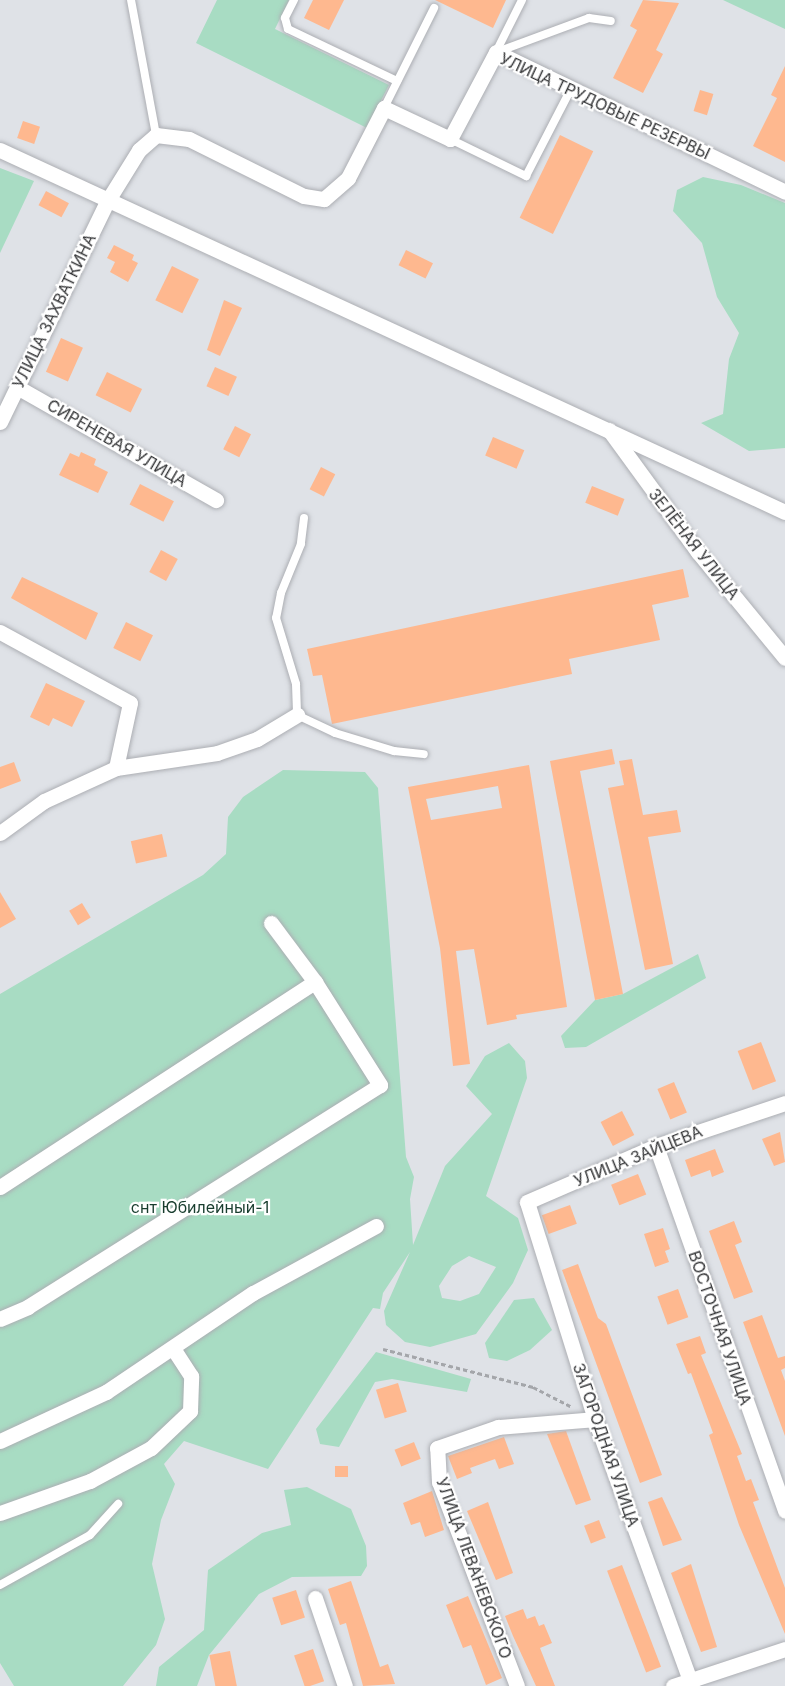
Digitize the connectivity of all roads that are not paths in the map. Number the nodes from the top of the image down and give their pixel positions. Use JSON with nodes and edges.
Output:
{"nodes":[{"id":1,"x":131,"y":0,"type":"edge"},
{"id":2,"x":294,"y":0,"type":"edge"},
{"id":3,"x":522,"y":0,"type":"edge"},
{"id":4,"x":434,"y":8,"type":"dead end"},
{"id":5,"x":611,"y":21,"type":"dead end"},
{"id":6,"x":495,"y":52,"type":"junction"},
{"id":7,"x":398,"y":81,"type":"junction"},
{"id":8,"x":572,"y":87,"type":"junction"},
{"id":9,"x":384,"y":108,"type":"junction"},
{"id":10,"x":156,"y":135,"type":"junction"},
{"id":11,"x":450,"y":139,"type":"junction"},
{"id":12,"x":0,"y":150,"type":"edge"},
{"id":13,"x":785,"y":192,"type":"edge"},
{"id":14,"x":108,"y":200,"type":"junction"},
{"id":15,"x":17,"y":387,"type":"junction"},
{"id":16,"x":0,"y":422,"type":"edge"},
{"id":17,"x":607,"y":427,"type":"junction"},
{"id":18,"x":216,"y":500,"type":"dead end"},
{"id":19,"x":785,"y":512,"type":"edge"},
{"id":20,"x":304,"y":518,"type":"dead end"},
{"id":21,"x":0,"y":632,"type":"edge"},
{"id":22,"x":785,"y":658,"type":"edge"},
{"id":23,"x":297,"y":715,"type":"junction"},
{"id":24,"x":424,"y":754,"type":"dead end"},
{"id":25,"x":116,"y":768,"type":"junction"},
{"id":26,"x":0,"y":832,"type":"edge"},
{"id":27,"x":271,"y":923,"type":"dead end"},
{"id":28,"x":315,"y":982,"type":"junction"},
{"id":29,"x":785,"y":1103,"type":"edge"},
{"id":30,"x":656,"y":1146,"type":"junction"},
{"id":31,"x":0,"y":1187,"type":"edge"},
{"id":32,"x":527,"y":1202,"type":"joint"},
{"id":33,"x":376,"y":1226,"type":"dead end"},
{"id":34,"x":0,"y":1319,"type":"edge"},
{"id":35,"x":173,"y":1348,"type":"junction"},
{"id":36,"x":595,"y":1419,"type":"junction"},
{"id":37,"x":0,"y":1441,"type":"edge"},
{"id":38,"x":118,"y":1504,"type":"dead end"},
{"id":39,"x":785,"y":1511,"type":"edge"},
{"id":40,"x":0,"y":1513,"type":"edge"},
{"id":41,"x":0,"y":1586,"type":"edge"},
{"id":42,"x":315,"y":1598,"type":"dead end"},
{"id":43,"x":785,"y":1649,"type":"edge"},
{"id":44,"x":690,"y":1683,"type":"edge"},
{"id":45,"x":345,"y":1686,"type":"edge"},
{"id":46,"x":517,"y":1686,"type":"edge"},
{"id":47,"x":673,"y":1686,"type":"edge"}],
"edges":[{"from":1,"to":10,"type":"lane"},
{"from":2,"to":7,"type":"lane"},
{"from":3,"to":6,"type":"lane"},
{"from":4,"to":7,"type":"lane"},
{"from":5,"to":6,"type":"lane"},
{"from":6,"to":8,"type":"street","name":"УЛИЦА ТРУДОВЫЕ РЕЗЕРВЫ"},
{"from":6,"to":11,"type":"street","name":"УЛИЦА ТРУДОВЫЕ РЕЗЕРВЫ"},
{"from":7,"to":9,"type":"lane"},
{"from":8,"to":11,"type":"lane"},
{"from":8,"to":13,"type":"street","name":"УЛИЦА ТРУДОВЫЕ РЕЗЕРВЫ"},
{"from":9,"to":10,"type":"street"},
{"from":9,"to":11,"type":"street"},
{"from":10,"to":14,"type":"street"},
{"from":12,"to":14,"type":"street"},
{"from":14,"to":15,"type":"street","name":"УЛИЦА ЗАХВАТКИНА"},
{"from":14,"to":17,"type":"street"},
{"from":15,"to":16,"type":"street","name":"УЛИЦА ЗАХВАТКИНА"},
{"from":15,"to":18,"type":"street","name":"СИРЕНЕВАЯ УЛИЦА"},
{"from":17,"to":19,"type":"street"},
{"from":17,"to":22,"type":"street","name":"ЗЕЛЁНАЯ УЛИЦА"},
{"from":20,"to":23,"type":"lane"},
{"from":21,"to":25,"type":"street"},
{"from":23,"to":24,"type":"lane"},
{"from":23,"to":25,"type":"street"},
{"from":25,"to":26,"type":"street"},
{"from":27,"to":28,"type":"street"},
{"from":28,"to":31,"type":"street"},
{"from":28,"to":34,"type":"street"},
{"from":29,"to":30,"type":"street","name":"УЛИЦА ЗАЙЦЕВА"},
{"from":30,"to":32,"type":"street","name":"УЛИЦА ЗАЙЦЕВА"},
{"from":30,"to":39,"type":"street","name":"ВОСТОЧНАЯ УЛИЦА"},
{"from":32,"to":36,"type":"street","name":"ЗАГОРОДНАЯ УЛИЦА"},
{"from":33,"to":35,"type":"street"},
{"from":35,"to":37,"type":"street"},
{"from":35,"to":40,"type":"street"},
{"from":36,"to":44,"type":"street","name":"ЗАГОРОДНАЯ УЛИЦА"},
{"from":36,"to":46,"type":"street","name":"УЛИЦА ЛЕВАНЕВСКОГО"},
{"from":38,"to":41,"type":"lane"},
{"from":42,"to":45,"type":"street"},
{"from":43,"to":44,"type":"street"},
{"from":44,"to":47,"type":"street"}]}
